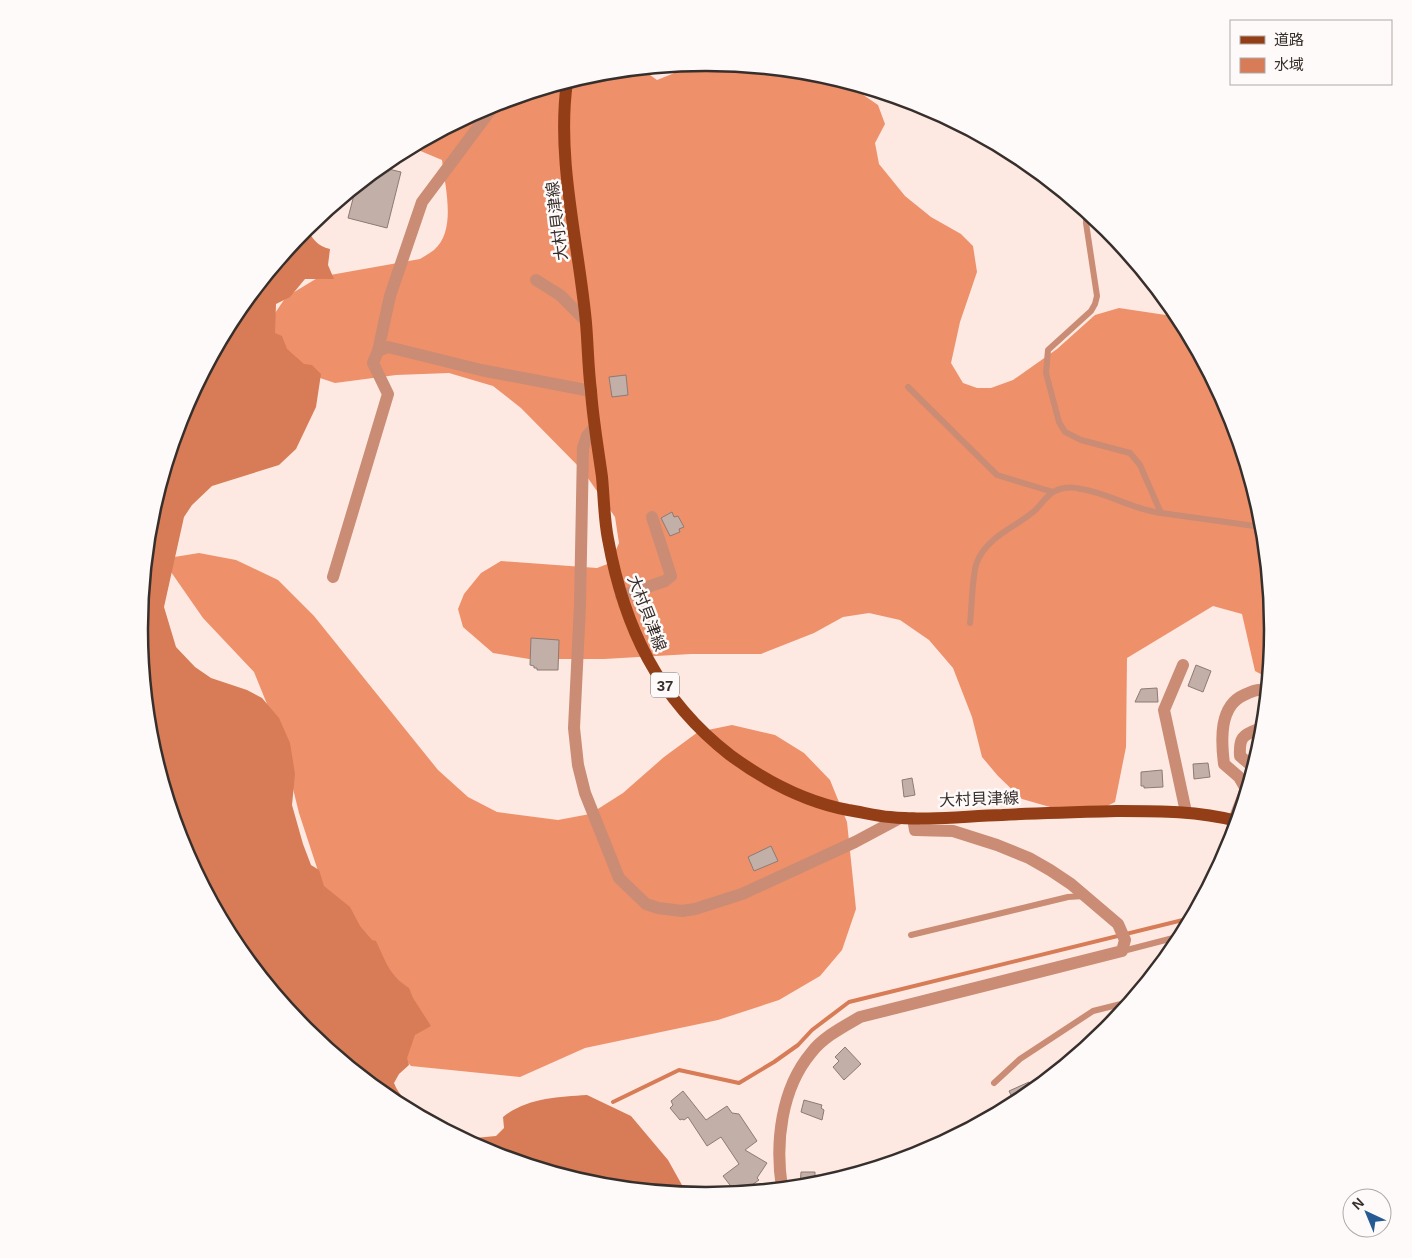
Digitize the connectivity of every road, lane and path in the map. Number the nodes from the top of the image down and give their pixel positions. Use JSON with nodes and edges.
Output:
{"nodes":[{"id":1,"x":565,"y":89,"type":"edge"},
{"id":2,"x":485,"y":117,"type":"edge"},
{"id":3,"x":1086,"y":222,"type":"edge"},
{"id":4,"x":536,"y":280,"type":"dead end"},
{"id":5,"x":586,"y":321,"type":"junction"},
{"id":6,"x":378,"y":351,"type":"junction"},
{"id":7,"x":908,"y":387,"type":"dead end"},
{"id":8,"x":590,"y":391,"type":"junction"},
{"id":9,"x":595,"y":427,"type":"junction"},
{"id":10,"x":1053,"y":492,"type":"junction"},
{"id":11,"x":1162,"y":513,"type":"junction"},
{"id":12,"x":652,"y":518,"type":"dead end"},
{"id":13,"x":1254,"y":526,"type":"edge"},
{"id":14,"x":333,"y":577,"type":"dead end"},
{"id":15,"x":622,"y":596,"type":"junction"},
{"id":16,"x":970,"y":623,"type":"dead end"},
{"id":17,"x":1183,"y":664,"type":"dead end"},
{"id":18,"x":1260,"y":689,"type":"edge"},
{"id":19,"x":1254,"y":730,"type":"edge"},
{"id":20,"x":1247,"y":762,"type":"edge"},
{"id":21,"x":1242,"y":782,"type":"edge"},
{"id":22,"x":1186,"y":812,"type":"junction"},
{"id":23,"x":900,"y":818,"type":"junction"},
{"id":24,"x":913,"y":818,"type":"junction"},
{"id":25,"x":1230,"y":818,"type":"edge"},
{"id":26,"x":1086,"y":896,"type":"junction"},
{"id":27,"x":911,"y":935,"type":"dead end"},
{"id":28,"x":1170,"y":939,"type":"edge"},
{"id":29,"x":1122,"y":951,"type":"junction"},
{"id":30,"x":1117,"y":1005,"type":"edge"},
{"id":31,"x":994,"y":1083,"type":"dead end"},
{"id":32,"x":781,"y":1182,"type":"edge"}],
"edges":[{"from":1,"to":5,"type":"main road","name":"大村貝津線","number":"37"},
{"from":2,"to":6,"type":"street"},
{"from":3,"to":11,"type":"lane"},
{"from":4,"to":5,"type":"street"},
{"from":5,"to":8,"type":"main road","name":"大村貝津線","number":"37"},
{"from":6,"to":8,"type":"street"},
{"from":6,"to":14,"type":"street"},
{"from":7,"to":10,"type":"lane"},
{"from":8,"to":9,"type":"main road","name":"大村貝津線","number":"37"},
{"from":9,"to":15,"type":"main road","name":"大村貝津線","number":"37"},
{"from":9,"to":23,"type":"street"},
{"from":10,"to":11,"type":"lane"},
{"from":10,"to":16,"type":"lane"},
{"from":11,"to":13,"type":"lane"},
{"from":12,"to":15,"type":"street"},
{"from":15,"to":23,"type":"main road","name":"大村貝津線","number":"37"},
{"from":17,"to":22,"type":"street"},
{"from":18,"to":21,"type":"street"},
{"from":19,"to":20,"type":"street"},
{"from":22,"to":24,"type":"main road","name":"大村貝津線","number":"37"},
{"from":22,"to":25,"type":"main road","name":"大村貝津線","number":"37"},
{"from":23,"to":24,"type":"main road","name":"大村貝津線","number":"37"},
{"from":24,"to":26,"type":"street"},
{"from":26,"to":27,"type":"lane"},
{"from":26,"to":29,"type":"street"},
{"from":28,"to":29,"type":"lane"},
{"from":29,"to":32,"type":"street"},
{"from":30,"to":31,"type":"lane"}]}
